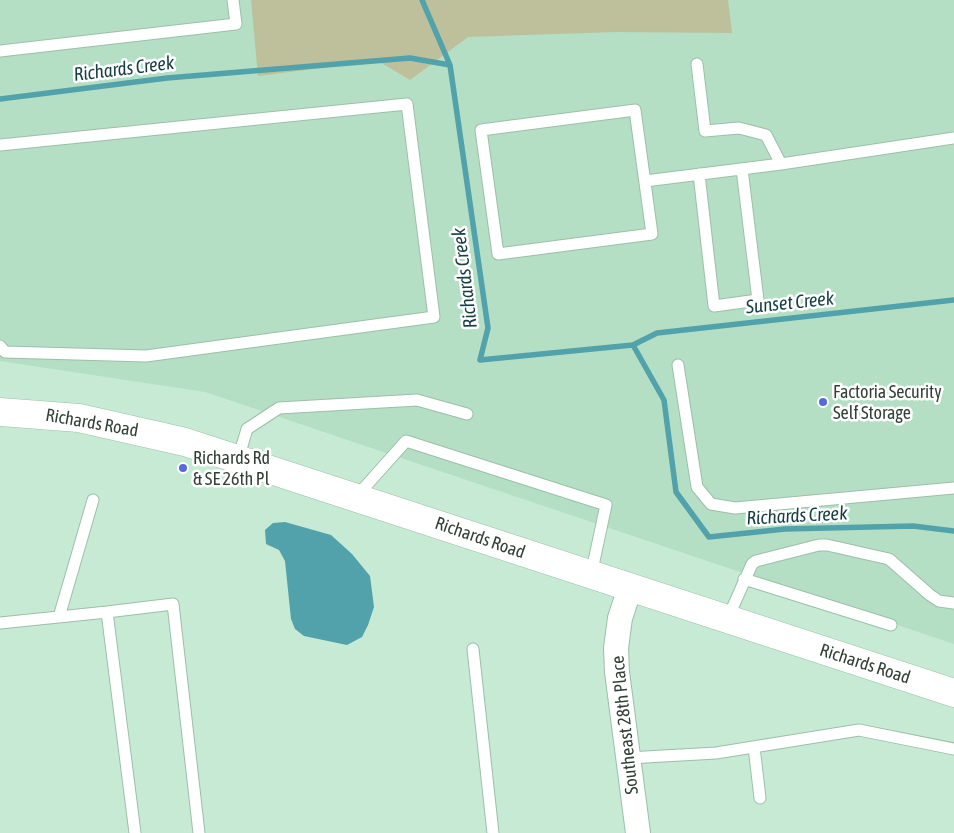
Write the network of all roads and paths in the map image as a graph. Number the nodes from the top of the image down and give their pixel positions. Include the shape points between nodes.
1 (233, 0) edge
2 (0, 51) edge
3 (698, 64) dead end
4 (954, 138) edge
5 (0, 145) edge
6 (781, 164) junction
7 (742, 168) junction
8 (699, 174) junction
9 (645, 181) junction
10 (0, 346) edge
11 (678, 365) dead end
12 (0, 412) edge
13 (467, 414) dead end
14 (238, 458) junction
15 (954, 488) edge
16 (356, 496) junction
17 (93, 500) dead end
18 (591, 575) junction
19 (744, 579) junction
20 (630, 588) junction
21 (954, 603) edge
22 (107, 612) junction
23 (59, 618) junction
24 (727, 620) junction
25 (0, 623) edge
26 (891, 625) dead end
27 (473, 649) dead end
28 (954, 692) edge
29 (754, 747) junction
30 (954, 749) edge
31 (628, 758) junction
32 (760, 798) dead end
33 (135, 833) edge
34 (199, 833) edge
35 (493, 833) edge
36 (638, 833) edge

1 - 2 lane via 236,24
3 - 6 lane via 705,131 739,128 766,135
4 - 6 lane
5 - 10 lane via 407,104 434,317 146,356 5,352
6 - 7 lane
7 - 8 lane
7 - 8 lane via 758,300 714,306
8 - 9 lane
9 - 9 lane via 652,234 498,254 481,130 635,110
11 - 15 lane via 697,487 711,504 735,508
12 - 14 main road, Richards Road via 78,418 185,442
13 - 14 lane via 417,400 279,408 247,429
14 - 16 main road, Richards Road
16 - 18 main road, Richards Road
16 - 18 lane via 406,440 606,505
17 - 23 lane
18 - 20 main road, Richards Road
19 - 21 lane via 749,566 756,562 827,545 889,559 930,595
19 - 24 lane
19 - 26 lane
20 - 24 main road, Richards Road
20 - 31 street, Southeast 28th Place via 620,618 616,648
22 - 23 lane
22 - 33 lane
22 - 34 lane via 173,604
23 - 25 lane
24 - 28 main road, Richards Road
27 - 35 lane
29 - 30 lane via 859,730
29 - 31 lane via 716,753
29 - 32 lane
31 - 36 street, Southeast 28th Place

